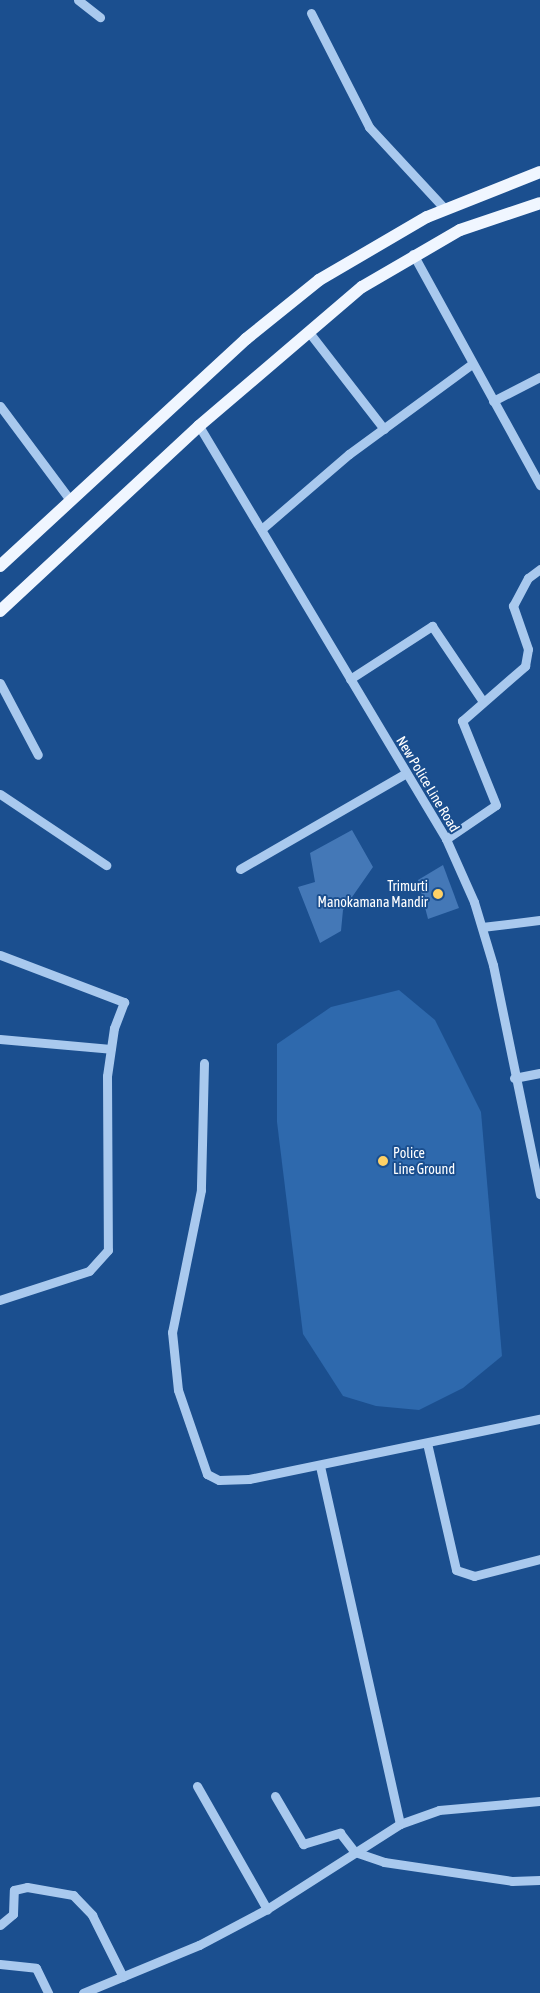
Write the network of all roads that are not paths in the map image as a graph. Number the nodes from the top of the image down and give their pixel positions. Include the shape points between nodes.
1 (78, 0) edge
2 (311, 13) dead end
3 (100, 17) dead end
4 (540, 172) edge
5 (540, 203) edge
6 (445, 209) junction
7 (413, 254) junction
8 (308, 331) junction
9 (472, 364) junction
10 (540, 377) edge
11 (493, 401) junction
12 (0, 406) edge
13 (200, 426) junction
14 (384, 429) junction
15 (540, 485) edge
16 (70, 500) junction
17 (264, 527) junction
18 (0, 566) edge
19 (540, 568) edge
20 (0, 611) edge
21 (350, 679) junction
22 (0, 683) edge
23 (482, 700) junction
24 (38, 755) dead end
25 (406, 773) junction
26 (0, 794) edge
27 (446, 839) junction
28 (106, 864) dead end
29 (240, 870) dead end
30 (540, 920) edge
31 (482, 927) junction
32 (0, 955) edge
33 (0, 1039) edge
34 (111, 1048) junction
35 (204, 1063) dead end
36 (540, 1072) edge
37 (514, 1078) junction
38 (540, 1194) edge
39 (0, 1300) edge
40 (540, 1418) edge
41 (427, 1443) junction
42 (320, 1466) junction
43 (540, 1559) edge
44 (198, 1786) dead end
45 (275, 1796) dead end
46 (540, 1801) edge
47 (400, 1824) junction
48 (355, 1852) junction
49 (540, 1880) edge
50 (267, 1909) junction
51 (0, 1925) edge
52 (0, 1964) edge
53 (123, 1977) junction
54 (48, 1993) edge
55 (83, 1993) edge

1 - 3 street
2 - 6 street via 369,127
4 - 6 main road
5 - 7 main road via 460,230
6 - 16 main road via 359,254 283,308
7 - 8 main road
7 - 9 street
8 - 13 main road
8 - 14 street
9 - 11 street
9 - 14 street
10 - 11 street
11 - 15 street
12 - 16 street
13 - 17 street, New Police Line Road
13 - 20 main road
14 - 17 street
16 - 18 main road
17 - 21 street, New Police Line Road
19 - 23 street via 528,578 513,606 528,659
21 - 23 street via 432,626
21 - 25 street, New Police Line Road
22 - 24 street
23 - 27 street via 462,721 496,806
25 - 27 street, New Police Line Road
25 - 29 street
26 - 28 street
27 - 31 street, New Police Line Road
30 - 31 street
31 - 37 street, New Police Line Road via 494,965
32 - 34 street via 124,1002
33 - 34 street
34 - 39 street via 105,1132 108,1250 89,1271
35 - 42 street via 201,1190 172,1332 178,1390 207,1474 232,1482
36 - 37 street
37 - 38 street, New Police Line Road
40 - 41 street
41 - 42 street
41 - 43 street via 456,1570 474,1576
42 - 47 street
44 - 50 street
45 - 48 street via 303,1844 340,1832
46 - 47 street via 439,1810
47 - 48 street
48 - 49 street via 424,1870
48 - 50 street via 328,1874
50 - 53 street
51 - 53 street via 10,1920 12,1896 20,1888 73,1895 92,1915
52 - 54 street via 36,1968
53 - 55 street

